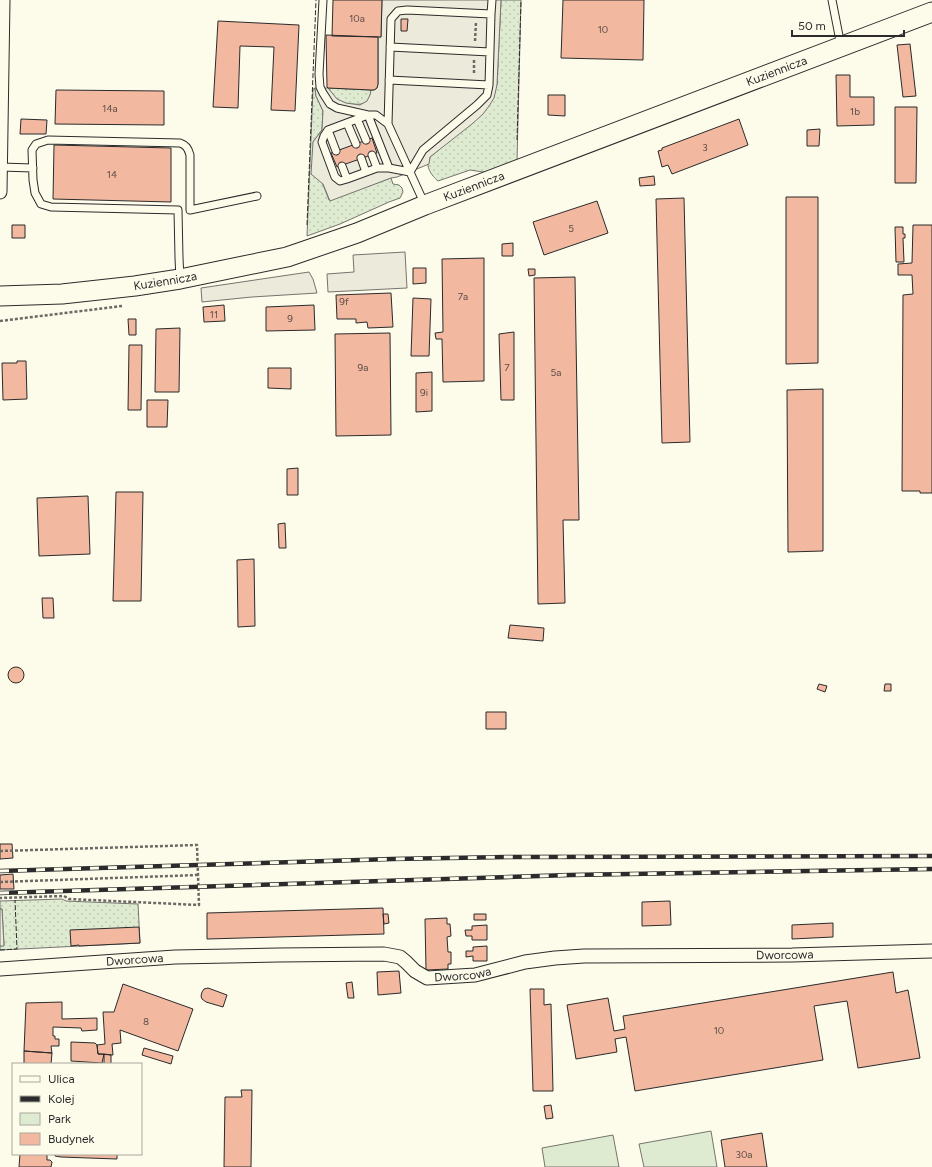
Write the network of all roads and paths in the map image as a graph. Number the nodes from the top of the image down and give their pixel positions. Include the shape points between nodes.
1 (3, 0) edge
2 (323, 0) edge
3 (492, 0) edge
4 (832, 0) edge
5 (932, 12) edge
6 (491, 14) junction
7 (390, 47) junction
8 (841, 47) junction
9 (490, 52) junction
10 (389, 80) junction
11 (489, 85) junction
12 (368, 115) junction
13 (357, 119) junction
14 (347, 123) junction
15 (388, 124) junction
16 (328, 130) junction
17 (366, 140) dead end
18 (356, 144) dead end
19 (336, 151) dead end
20 (372, 155) dead end
21 (361, 158) dead end
22 (342, 166) dead end
23 (0, 167) edge
24 (33, 168) junction
25 (377, 168) junction
26 (389, 168) junction
27 (366, 172) junction
28 (410, 172) junction
29 (347, 179) junction
30 (0, 192) edge
31 (257, 196) dead end
32 (425, 205) junction
33 (178, 210) junction
34 (190, 210) junction
35 (180, 279) junction
36 (0, 296) edge
37 (123, 306) dead end
38 (0, 321) edge
39 (0, 851) edge
40 (198, 875) junction
41 (0, 882) edge
42 (0, 898) edge
43 (932, 951) edge
44 (0, 969) edge

1 - 23 street
2 - 12 lane via 320,87 330,104
3 - 6 lane
4 - 8 lane
5 - 8 main road, Kuziennicza
6 - 7 lane via 398,11 391,19
6 - 9 lane
7 - 9 lane
7 - 10 lane
8 - 32 main road, Kuziennicza
9 - 11 lane
10 - 11 lane
10 - 15 lane
11 - 28 lane via 487,95 423,150
12 - 13 lane
12 - 15 lane via 376,115
12 - 26 lane
13 - 14 lane
13 - 17 lane
14 - 16 lane
14 - 18 lane
15 - 28 lane
16 - 19 lane
16 - 29 lane via 322,142 335,177 340,180
20 - 25 lane
21 - 27 lane
22 - 29 lane
23 - 24 lane
23 - 30 street
24 - 33 lane via 35,193 41,204 51,207
24 - 34 lane via 32,150 36,144 48,140 180,143 188,148 190,155
25 - 26 lane
25 - 27 lane
26 - 28 lane
27 - 29 lane
28 - 32 lane
31 - 34 lane
32 - 35 main road, Kuziennicza via 357,233 287,257
33 - 34 lane
33 - 35 lane
35 - 36 main road, Kuziennicza via 62,294
37 - 38 path
39 - 40 path via 197,845
40 - 41 path
40 - 42 path via 199,905 69,899 64,896
43 - 44 street, Dworcowa via 584,956 526,962 475,975 427,978 400,957 384,954 174,957

